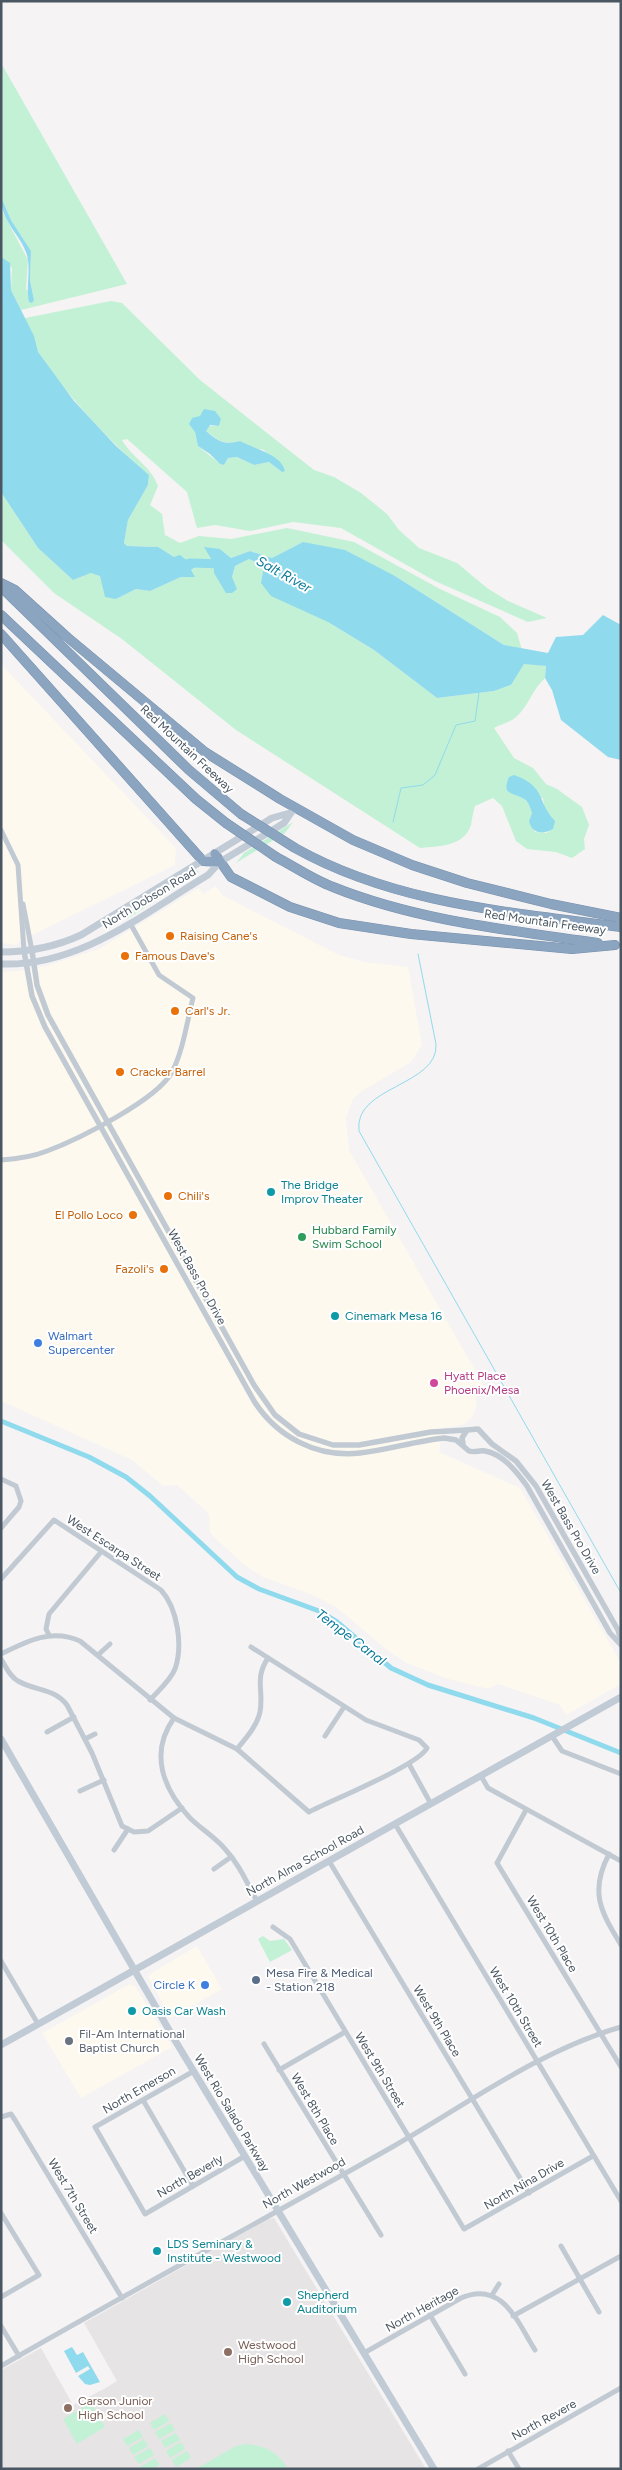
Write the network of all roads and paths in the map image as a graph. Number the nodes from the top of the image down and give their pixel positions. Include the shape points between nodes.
1 (1, 583) edge
2 (1, 587) edge
3 (1, 615) edge
4 (1, 634) edge
5 (292, 810) junction
6 (1, 830) edge
7 (215, 854) junction
8 (202, 861) junction
9 (220, 862) junction
10 (621, 918) edge
11 (130, 923) junction
12 (621, 927) edge
13 (618, 946) edge
14 (1, 952) edge
15 (29, 957) junction
16 (1, 964) edge
17 (107, 1121) junction
18 (99, 1125) junction
19 (1, 1160) edge
20 (467, 1430) junction
21 (486, 1438) junction
22 (462, 1444) junction
23 (481, 1450) junction
24 (1, 1479) edge
25 (1, 1528) edge
26 (101, 1552) junction
27 (1, 1579) edge
28 (49, 1635) junction
29 (621, 1641) edge
30 (110, 1644) dead end
31 (621, 1645) edge
32 (251, 1647) dead end
33 (1, 1654) edge
34 (99, 1654) junction
35 (268, 1658) junction
36 (1, 1659) edge
37 (621, 1697) edge
38 (150, 1700) junction
39 (344, 1707) junction
40 (74, 1718) junction
41 (174, 1718) junction
42 (46, 1732) dead end
43 (95, 1734) dead end
44 (325, 1736) dead end
45 (551, 1737) junction
46 (1, 1739) edge
47 (85, 1739) junction
48 (237, 1749) junction
49 (409, 1764) junction
50 (621, 1774) edge
51 (481, 1776) junction
52 (104, 1780) junction
53 (80, 1791) dead end
54 (431, 1804) junction
55 (182, 1808) junction
56 (526, 1810) junction
57 (395, 1824) junction
58 (128, 1829) junction
59 (114, 1850) dead end
60 (608, 1854) junction
61 (231, 1856) junction
62 (329, 1860) junction
63 (621, 1861) edge
64 (214, 1869) dead end
65 (257, 1901) junction
66 (273, 1927) dead end
67 (621, 1945) edge
68 (1, 1961) edge
69 (134, 1971) junction
70 (38, 2024) junction
71 (621, 2027) edge
72 (345, 2032) junction
73 (600, 2033) junction
74 (264, 2044) dead end
75 (1, 2045) edge
76 (538, 2062) junction
77 (621, 2067) edge
78 (279, 2070) junction
79 (194, 2071) junction
80 (473, 2099) junction
81 (143, 2100) junction
82 (1, 2116) edge
83 (409, 2137) junction
84 (245, 2156) junction
85 (593, 2156) junction
86 (342, 2173) junction
87 (193, 2186) junction
88 (529, 2193) junction
89 (621, 2201) edge
90 (278, 2209) junction
91 (1, 2213) edge
92 (145, 2214) joint
93 (464, 2229) joint
94 (381, 2235) dead end
95 (561, 2246) dead end
96 (621, 2256) edge
97 (580, 2279) junction
98 (499, 2284) dead end
99 (492, 2295) junction
100 (1, 2297) edge
101 (122, 2298) junction
102 (599, 2312) dead end
103 (430, 2315) junction
104 (513, 2316) junction
105 (1, 2326) edge
106 (534, 2350) dead end
107 (364, 2353) junction
108 (19, 2356) junction
109 (1, 2366) edge
110 (465, 2374) dead end
111 (621, 2388) edge
112 (508, 2451) junction
113 (434, 2469) edge
114 (478, 2469) edge
115 (518, 2469) edge

1 - 5 highway via 15,590 194,744
2 - 12 highway, Red Mountain Freeway, bridge via 189,770 242,814 295,848 347,874 444,903
3 - 13 highway, Red Mountain Freeway, bridge via 196,799 226,824 276,857 332,887 388,906 438,918
4 - 8 highway
5 - 7 main road, North Dobson Road via 272,818
5 - 9 main road, North Dobson Road via 284,823
5 - 10 highway via 425,870 514,896
6 - 15 street via 18,865
7 - 8 main road, North Dobson Road
7 - 9 highway
8 - 9 highway
8 - 15 main road, North Dobson Road via 91,930
9 - 11 main road, North Dobson Road via 208,875
9 - 13 highway via 232,877 273,900 313,917 339,923 410,934 572,949
11 - 15 main road, North Dobson Road via 77,951
11 - 17 street via 159,976 193,998 171,1073 156,1092
14 - 15 main road, North Dobson Road
15 - 16 main road, North Dobson Road
15 - 17 street, West Bass Pro Drive via 46,1010
15 - 18 street, West Bass Pro Drive via 29,987 38,1013
17 - 18 street
17 - 20 street, West Bass Pro Drive via 262,1399 286,1426 320,1442 345,1446 439,1431
18 - 19 street via 45,1152
18 - 22 street, West Bass Pro Drive via 254,1402 273,1425 296,1441 334,1453 358,1454 444,1438
20 - 21 street, West Bass Pro Drive via 478,1429
20 - 22 street
21 - 23 street
21 - 29 street, West Bass Pro Drive via 516,1461 530,1477 618,1630
22 - 23 street, West Bass Pro Drive via 469,1451
23 - 31 street, West Bass Pro Drive via 500,1458 520,1477 610,1633
24 - 25 street via 16,1486 21,1501
26 - 27 street, West Escarpa Street via 54,1520
26 - 28 street via 49,1614 46,1621
26 - 38 street, West Escarpa Street via 161,1590 172,1606 177,1661 169,1678
28 - 33 street
28 - 34 street via 72,1637
30 - 34 street
32 - 35 street
34 - 38 street
35 - 39 street
35 - 48 street via 260,1675 259,1714 250,1734
36 - 40 street via 18,1682 49,1690 63,1699
37 - 45 main road, North Alma School Road
38 - 41 street
39 - 44 street
39 - 49 street via 366,1720 420,1740 428,1748
40 - 42 street
40 - 47 street
41 - 48 street
41 - 55 street via 162,1738 160,1764
43 - 47 street
45 - 50 street via 562,1751
45 - 51 main road, North Alma School Road
46 - 69 main road, West Rio Salado Parkway
47 - 52 street
48 - 49 street via 309,1812
49 - 54 street
51 - 54 main road, North Alma School Road
51 - 56 street via 488,1788
52 - 53 street
52 - 58 street via 118,1818
54 - 57 main road, North Alma School Road
55 - 58 street via 148,1831 140,1833
55 - 61 street
56 - 60 street
56 - 73 street, West 10th Place via 497,1863
57 - 62 main road, North Alma School Road
57 - 76 street, West 10th Street
58 - 59 street
60 - 63 street
60 - 67 street via 598,1876 597,1890 603,1914
61 - 64 street
61 - 65 street
62 - 65 main road, North Alma School Road
62 - 80 street, West 9th Place
65 - 69 main road, North Alma School Road
66 - 72 street, West 9th Street via 290,1939
68 - 70 street
69 - 70 main road, North Alma School Road
69 - 79 main road, West Rio Salado Parkway
70 - 75 main road, North Alma School Road
71 - 73 street, North Westwood
72 - 78 street
72 - 83 street, West 9th Street
73 - 76 street, North Westwood
73 - 77 street, West 10th Place
74 - 78 street, West 8th Place
76 - 80 street, North Westwood
76 - 85 street, West 10th Street
78 - 86 street, West 8th Place
79 - 81 street, North Emerson
79 - 84 main road, West Rio Salado Parkway
80 - 83 street, North Westwood
80 - 88 street, West 9th Place
81 - 87 street
81 - 92 street, North Emerson via 95,2127
82 - 101 street, West 7th Street via 11,2114 15,2120
83 - 86 street, North Westwood
83 - 93 street, West 9th Street
84 - 87 street, North Beverly
84 - 90 main road, West Rio Salado Parkway
85 - 88 street, North Nina Drive
85 - 89 street, West 10th Street
86 - 90 street, North Westwood
86 - 94 street, West 8th Place
87 - 92 street, North Beverly
88 - 93 street, North Nina Drive
90 - 101 street, North Westwood
90 - 107 main road, West Rio Salado Parkway
91 - 100 street via 39,2275
95 - 97 street
96 - 97 street
97 - 102 street
97 - 104 street
98 - 99 street
99 - 103 street, North Heritage via 470,2294
99 - 104 street via 504,2303
101 - 108 street, North Westwood
103 - 107 street, North Heritage
103 - 110 street
104 - 106 street
105 - 108 street
107 - 113 main road, West Rio Salado Parkway
108 - 109 street, North Westwood
111 - 112 street, North Revere
112 - 114 street, North Revere
112 - 115 street

